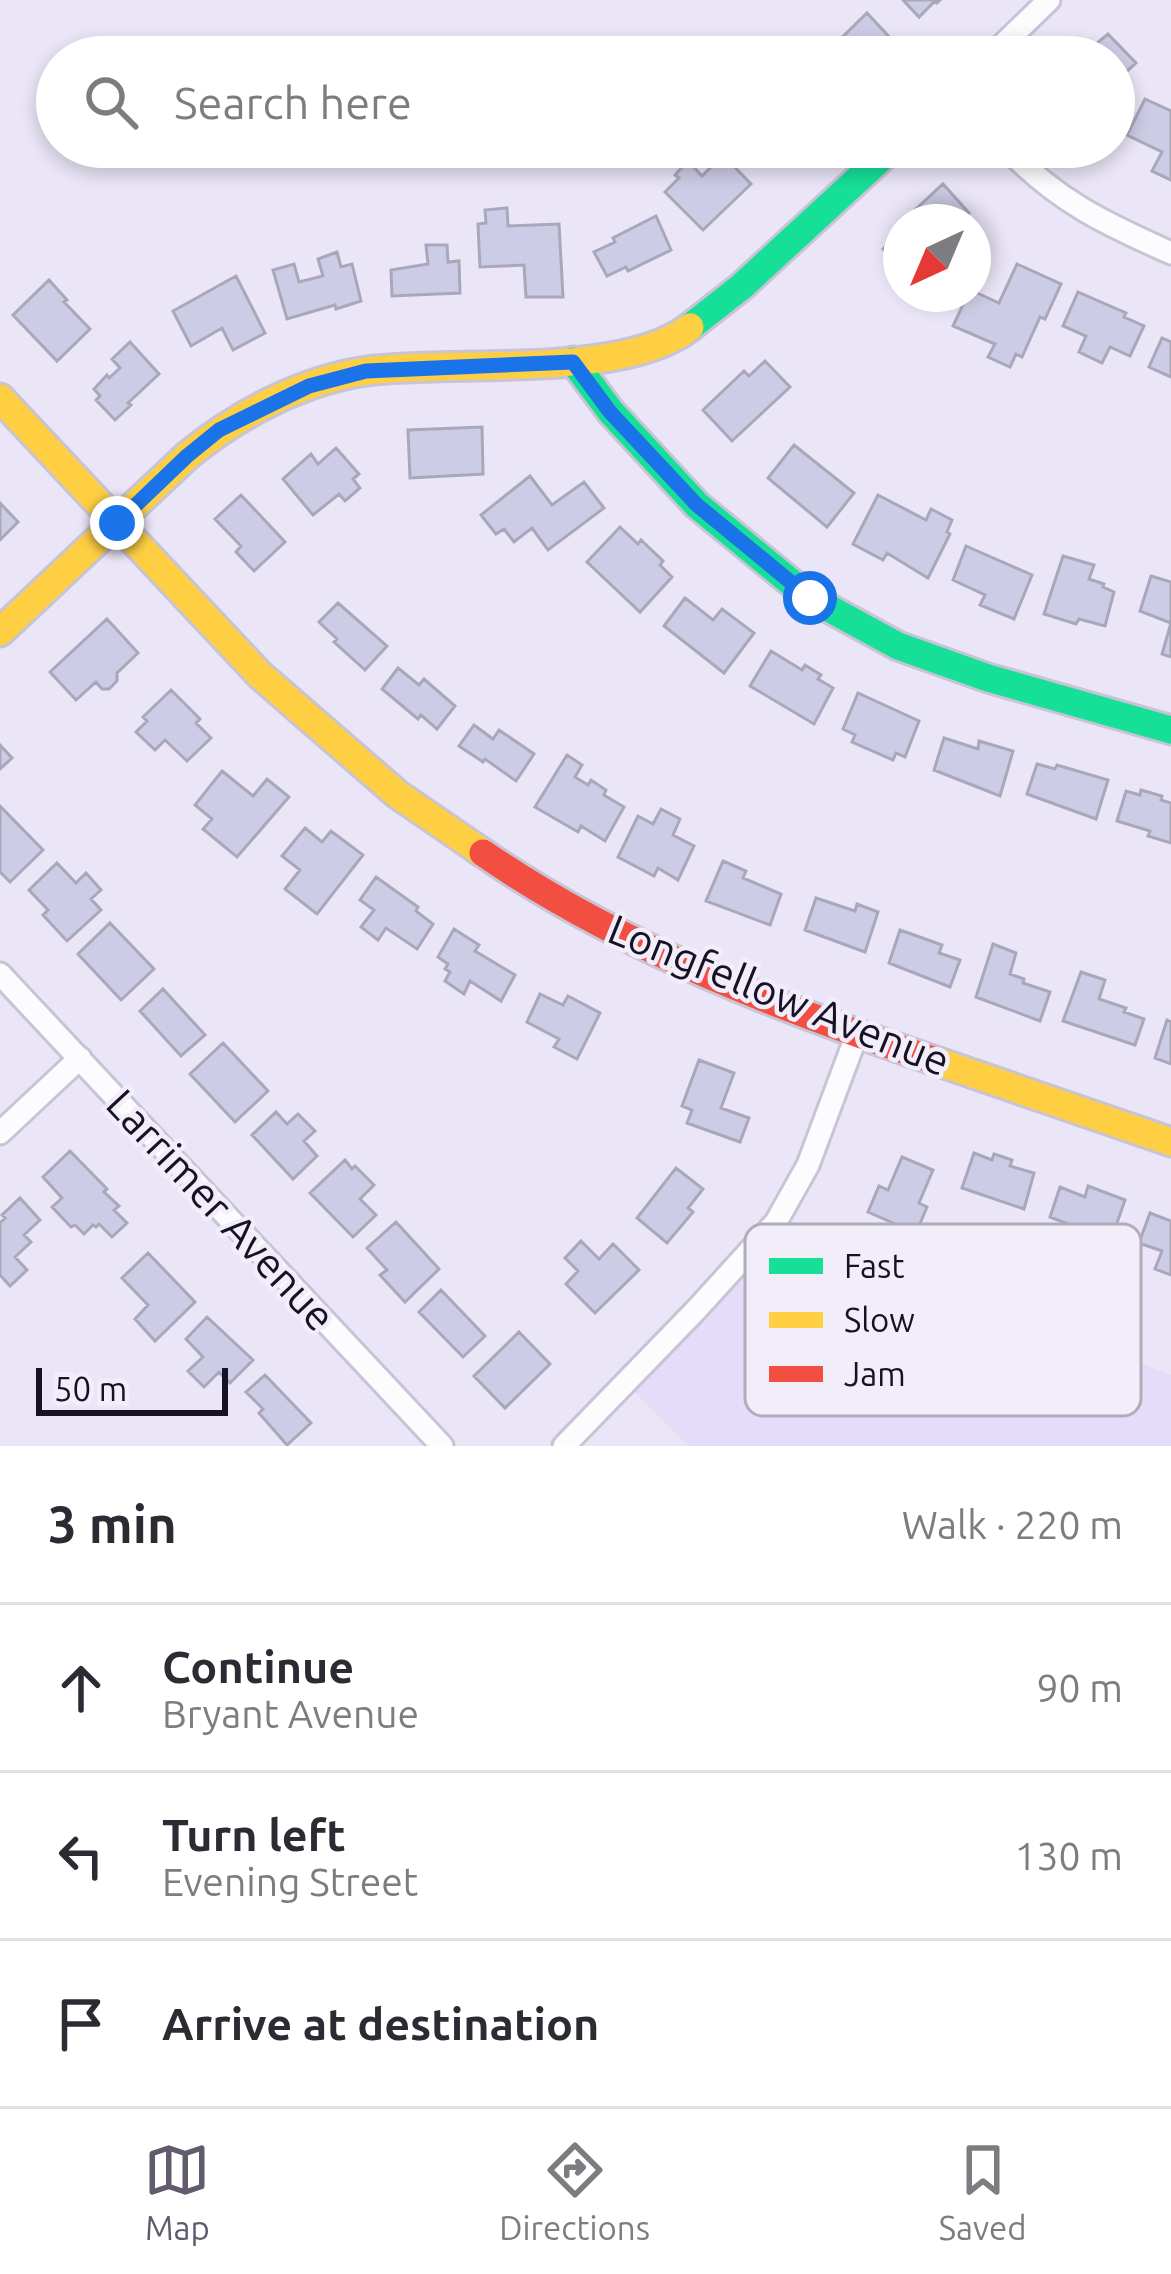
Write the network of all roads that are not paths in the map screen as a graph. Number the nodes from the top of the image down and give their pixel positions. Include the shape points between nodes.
1 (1049, 0) edge
2 (1012, 36) edge
3 (870, 168) edge
4 (1026, 168) edge
5 (1171, 254) edge
6 (573, 362) junction
7 (0, 398) edge
8 (117, 523) junction
9 (0, 632) edge
10 (1171, 730) edge
11 (0, 974) edge
12 (856, 1034) junction
13 (80, 1058) junction
14 (0, 1133) edge
15 (1171, 1142) edge
16 (774, 1224) edge
17 (745, 1256) edge
18 (442, 1446) edge
19 (564, 1446) edge

1 - 2 street
3 - 6 street via 681,334
4 - 5 street via 1070,204
6 - 8 street via 366,371 309,386 219,430
6 - 10 street via 697,505 810,598 898,646
7 - 8 street, Longfellow Avenue
8 - 9 street
8 - 12 street, Longfellow Avenue via 260,676 397,794 528,884 659,954
11 - 13 street, Larrimer Avenue
12 - 15 street, Longfellow Avenue
12 - 16 street via 814,1150
13 - 14 street
13 - 18 street, Larrimer Avenue
17 - 19 street

